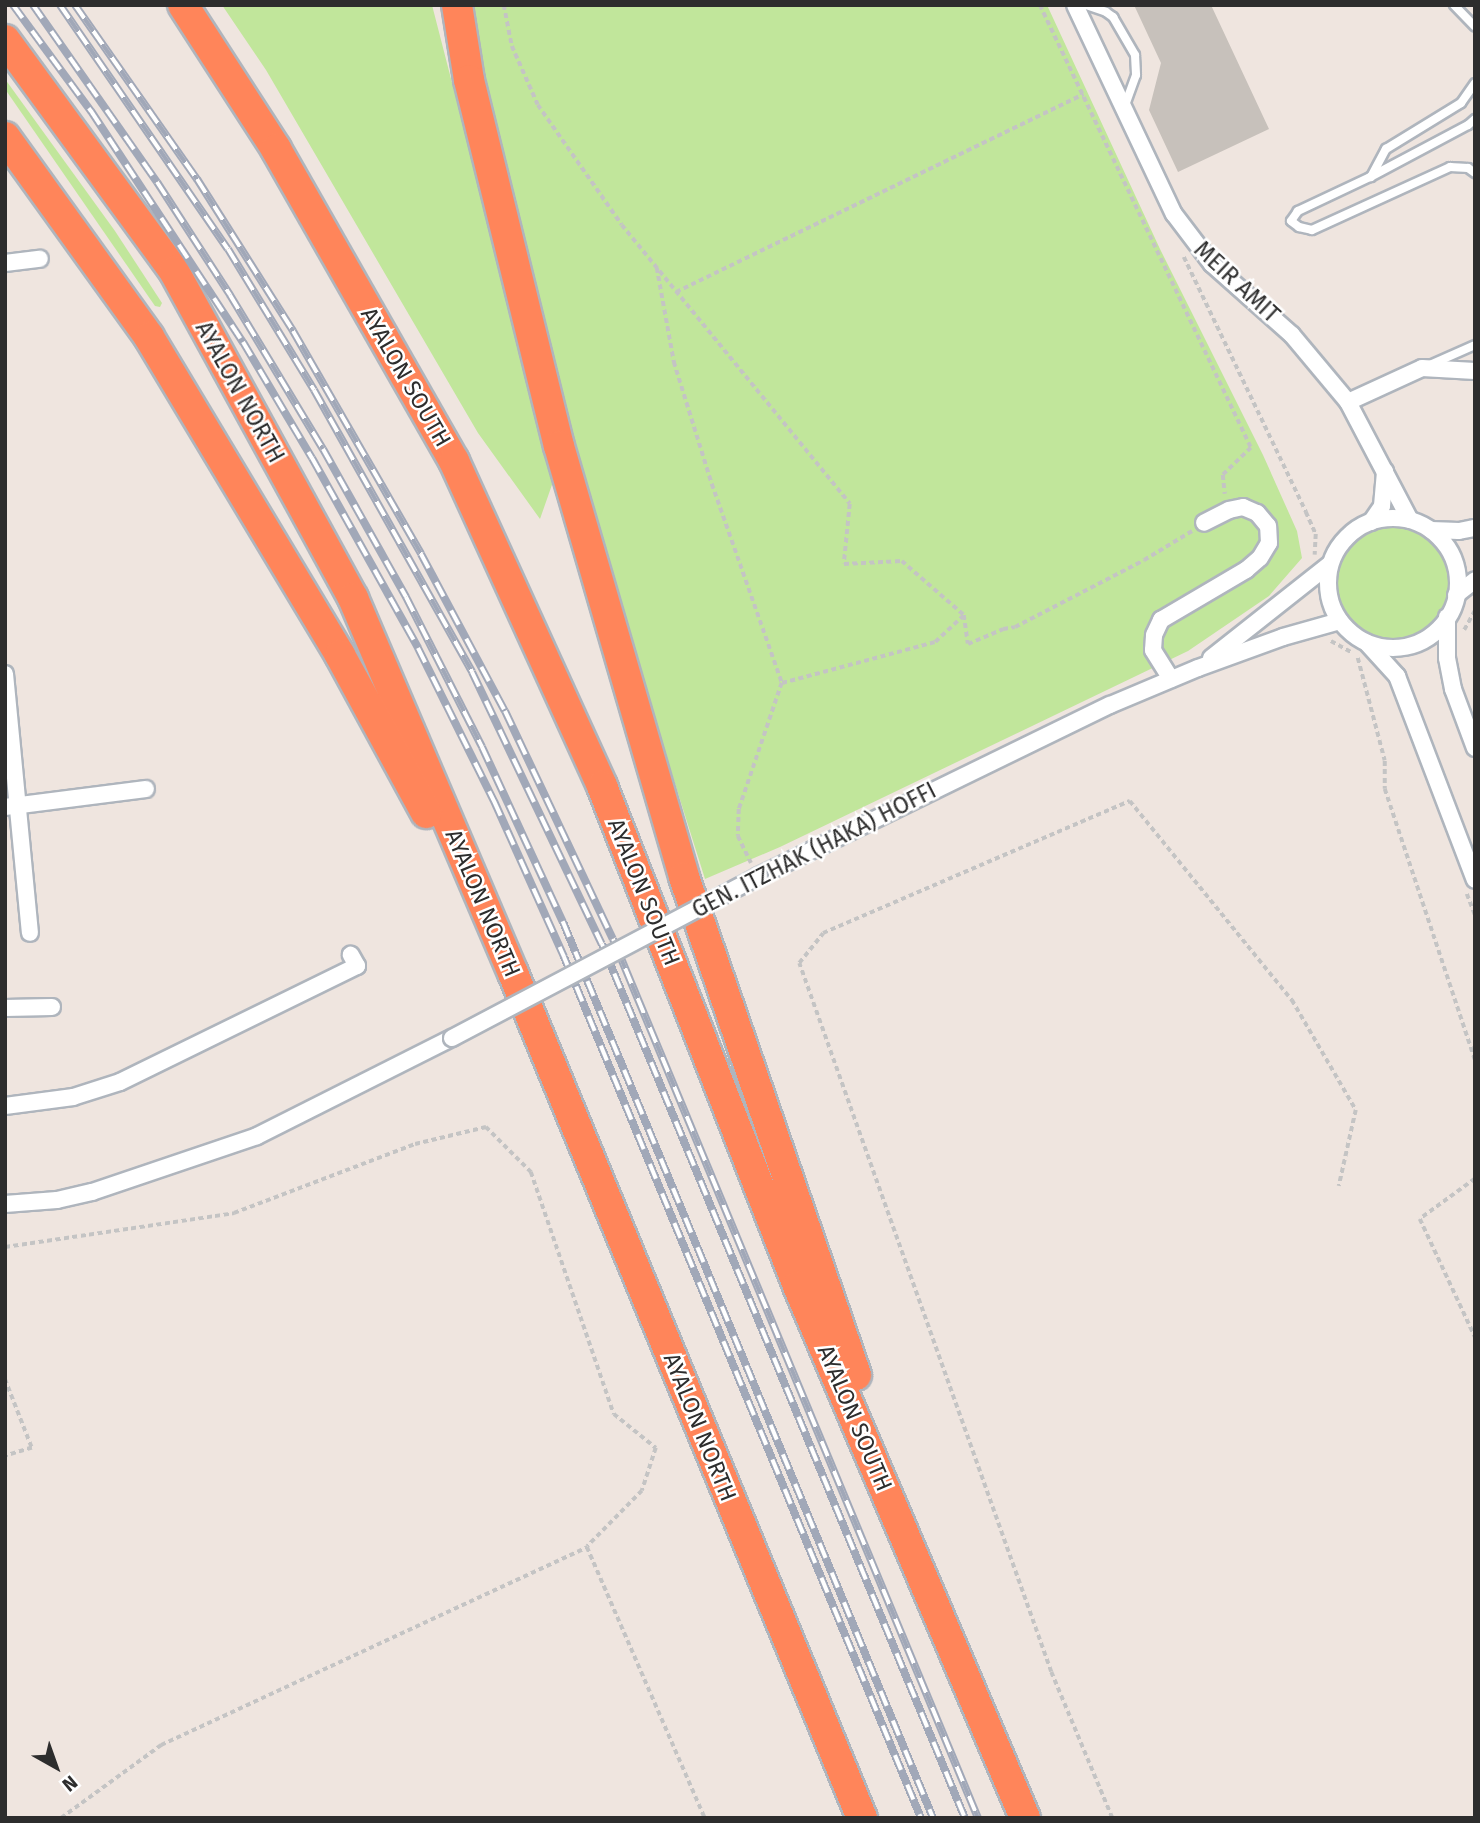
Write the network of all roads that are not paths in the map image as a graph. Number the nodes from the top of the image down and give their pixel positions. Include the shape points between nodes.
1 (183, 5) edge
2 (457, 5) edge
3 (1076, 5) edge
4 (1086, 5) edge
5 (1454, 5) edge
6 (1475, 27) edge
7 (5, 40) edge
8 (1475, 83) edge
9 (1124, 109) junction
10 (1475, 119) edge
11 (5, 137) edge
12 (1475, 173) edge
13 (1370, 177) junction
14 (40, 259) dead end
15 (5, 263) edge
16 (1475, 345) edge
17 (1422, 368) junction
18 (1475, 371) edge
19 (1348, 402) junction
20 (1385, 469) junction
21 (1410, 520) junction
22 (1371, 522) junction
23 (1204, 523) road end
24 (1475, 528) edge
25 (1431, 530) junction
26 (1330, 564) junction
27 (1475, 580) edge
28 (1456, 595) junction
29 (1447, 617) junction
30 (1340, 621) junction
31 (1363, 649) junction
32 (1198, 668) junction
33 (5, 674) edge
34 (1171, 679) junction
35 (1475, 748) edge
36 (145, 789) dead end
37 (11, 806) edge
38 (1475, 880) edge
39 (30, 933) dead end
40 (351, 955) dead end
41 (513, 973) junction
42 (52, 1007) dead end
43 (5, 1008) edge
44 (5, 1106) edge
45 (5, 1204) edge
46 (939, 1614) junction
47 (862, 1818) edge
48 (1025, 1818) edge

1 - 46 highway, AYALON SOUTH via 276,149 454,461 602,786 798,1286
2 - 46 highway via 469,80 559,446 684,877
3 - 9 street, MEIR AMIT
4 - 9 lane via 1113,17 1135,55 1136,75
5 - 6 lane
7 - 41 highway, AYALON NORTH via 174,271 353,598
8 - 13 lane via 1461,103 1386,149
9 - 19 street, MEIR AMIT via 1174,214 1192,241 1292,335
10 - 13 lane
11 - 41 highway via 156,349 341,655
12 - 13 lane via 1450,167 1312,230 1291,220 1298,211
14 - 15 street
16 - 17 lane
17 - 18 street
17 - 19 street
19 - 20 street, MEIR AMIT
20 - 21 street, MEIR AMIT
20 - 22 street via 1382,506
21 - 22 street
21 - 25 street
22 - 26 street via 1348,536
23 - 34 street via 1243,507 1257,513 1268,526 1269,543 1246,570 1161,620 1153,650
24 - 25 street
25 - 28 street via 1456,566
26 - 30 street via 1328,594
26 - 32 street, GEN. ITZHAK (HAKA) HOFFI
27 - 28 street
28 - 29 street
29 - 31 street via 1421,641
29 - 35 street via 1453,689
30 - 31 street
30 - 32 street, GEN. ITZHAK (HAKA) HOFFI
31 - 38 street via 1397,676
32 - 34 street, GEN. ITZHAK (HAKA) HOFFI
33 - 37 street
34 - 45 street, GEN. ITZHAK (HAKA) HOFFI, bridge via 759,876 257,1136 92,1192
36 - 37 street
37 - 39 street
40 - 44 street via 357,965 120,1082 73,1097
41 - 47 highway, AYALON NORTH
42 - 43 street
46 - 48 highway, AYALON SOUTH

